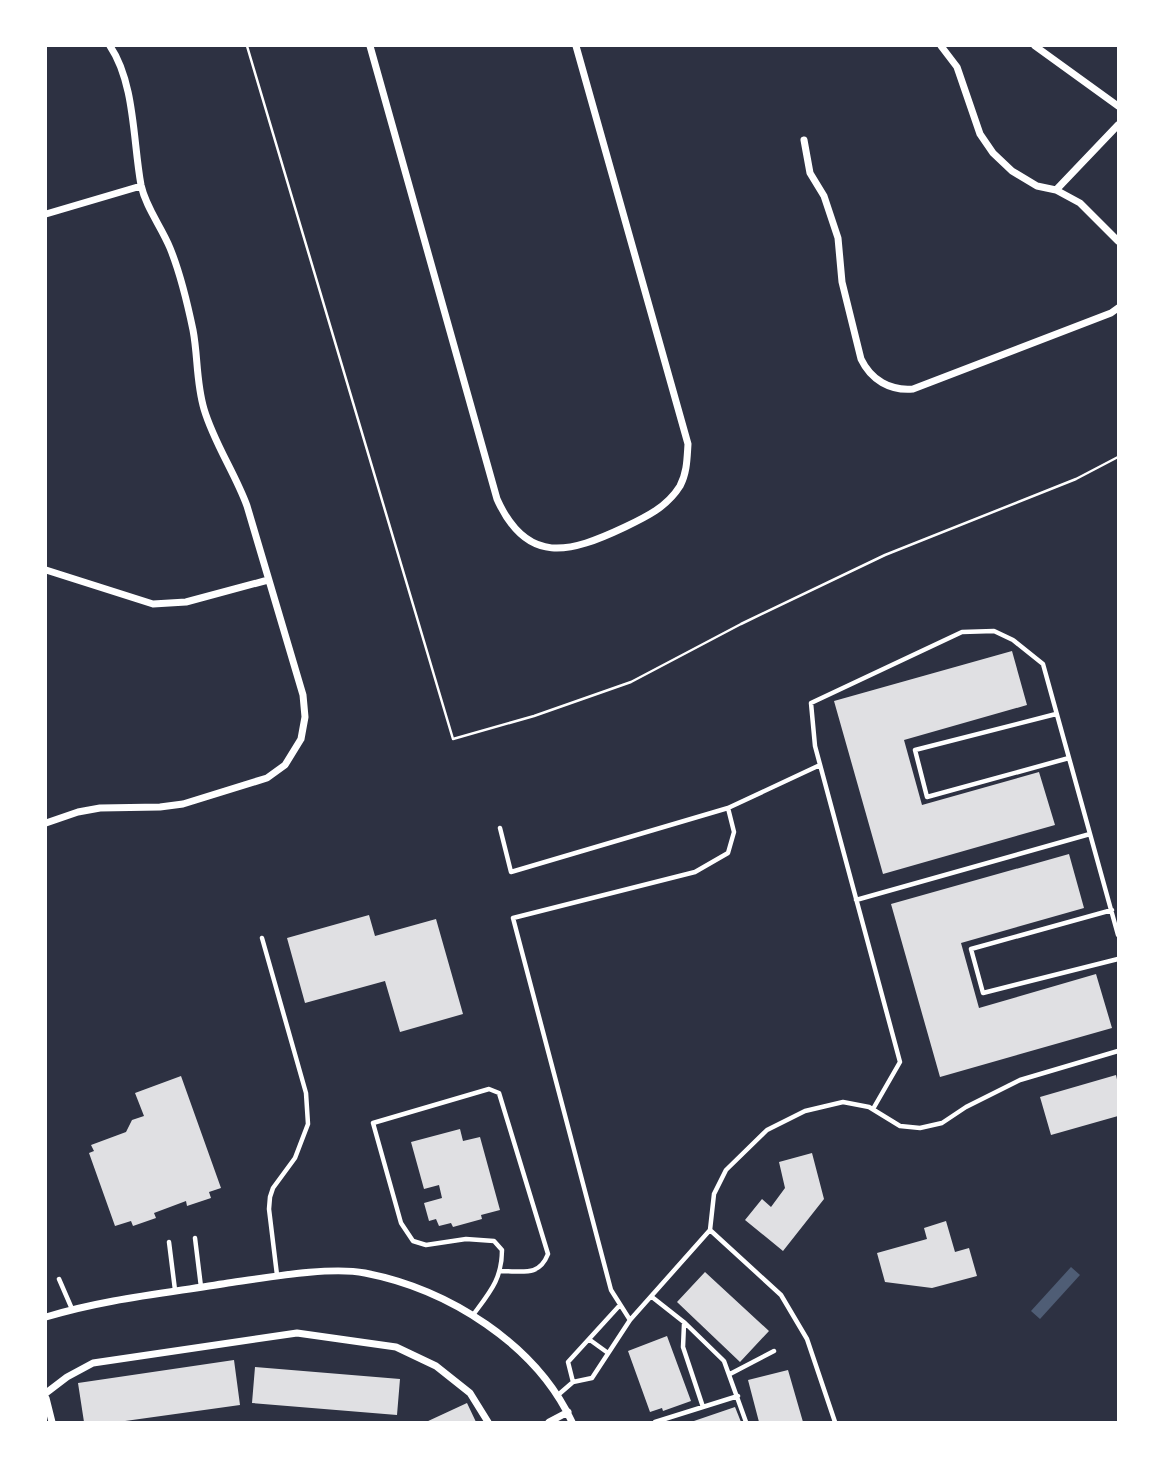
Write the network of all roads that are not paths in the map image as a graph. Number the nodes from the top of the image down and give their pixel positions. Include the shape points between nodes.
1 (110, 46) edge
2 (370, 46) edge
3 (576, 46) edge
4 (941, 46) edge
5 (1035, 46) edge
6 (1118, 106) edge
7 (1118, 125) edge
8 (804, 140) dead end
9 (141, 186) junction
10 (1056, 190) junction
11 (46, 214) edge
12 (1118, 241) edge
13 (1118, 307) edge
14 (46, 570) edge
15 (268, 580) junction
16 (1056, 714) junction
17 (1069, 758) junction
18 (820, 765) junction
19 (728, 808) junction
20 (46, 823) edge
21 (500, 828) dead end
22 (1090, 834) junction
23 (856, 900) junction
24 (1112, 909) junction
25 (1118, 935) edge
26 (262, 938) dead end
27 (1118, 960) edge
28 (1118, 1051) edge
29 (873, 1109) junction
30 (710, 1230) junction
31 (195, 1238) dead end
32 (169, 1242) dead end
33 (500, 1271) junction
34 (278, 1276) junction
35 (59, 1279) dead end
36 (202, 1287) junction
37 (176, 1292) junction
38 (652, 1297) junction
39 (620, 1306) junction
40 (72, 1309) junction
41 (473, 1315) junction
42 (46, 1317) edge
43 (631, 1320) junction
44 (685, 1323) junction
45 (590, 1340) junction
46 (774, 1351) dead end
47 (608, 1353) junction
48 (730, 1374) junction
49 (573, 1382) junction
50 (558, 1395) junction
51 (46, 1396) edge
52 (738, 1396) junction
53 (703, 1407) junction
54 (568, 1412) junction
55 (52, 1423) edge
56 (488, 1423) edge
57 (549, 1423) edge
58 (572, 1423) edge
59 (655, 1423) edge
60 (746, 1423) edge
61 (835, 1423) edge

1 - 9 street via 122,71 134,123
2 - 3 street via 497,499 513,527 551,550 596,541 662,507 687,469 688,444
4 - 10 street via 957,67 981,134 993,153 1037,186
5 - 6 street
7 - 10 street
8 - 13 street via 810,173 824,196 838,238 842,282 861,359 882,384 913,389
9 - 11 street
9 - 15 street via 180,283 193,331 205,412 239,486
10 - 12 street via 1080,203
14 - 15 street via 153,604 186,602
15 - 20 street via 303,695 301,739 285,765 267,778 183,804 100,808
16 - 17 lane
16 - 17 lane via 915,750 928,797
16 - 18 lane via 1043,664 994,631 962,632 811,703
17 - 22 lane
18 - 19 lane
18 - 23 lane
19 - 21 lane via 511,872
19 - 39 lane via 734,832 728,853 695,872 513,918 611,1290
22 - 23 lane
22 - 24 lane
23 - 29 lane via 900,1062
24 - 25 lane
24 - 27 lane via 971,949 983,993
26 - 34 lane via 306,1093 308,1124 302,1146 270,1197
28 - 29 lane via 1020,1080 931,1126 900,1126
29 - 30 lane via 843,1102 805,1111 767,1130 723,1175 714,1194
30 - 38 lane
30 - 61 lane via 781,1295 807,1339
31 - 36 lane
32 - 37 lane
33 - 33 lane via 502,1250 494,1241 466,1239 426,1245 413,1241 401,1223 373,1124 489,1089 499,1093 548,1254 538,1270
33 - 41 lane
34 - 36 street
34 - 41 street via 363,1272 445,1298
35 - 40 lane
36 - 37 street
37 - 40 street
38 - 43 lane
38 - 44 lane
39 - 43 lane
39 - 45 lane
40 - 42 street
41 - 50 street via 505,1339
43 - 47 lane
44 - 48 lane via 724,1360
44 - 53 lane via 683,1347
45 - 47 lane
45 - 49 lane via 568,1362
46 - 48 lane
47 - 49 lane via 592,1378
48 - 52 lane
49 - 50 lane
50 - 54 street
51 - 55 street
51 - 56 street via 66,1377 93,1363 297,1333 396,1347 436,1366 470,1392
52 - 53 lane
52 - 60 lane
53 - 59 lane
54 - 57 street
54 - 58 street

